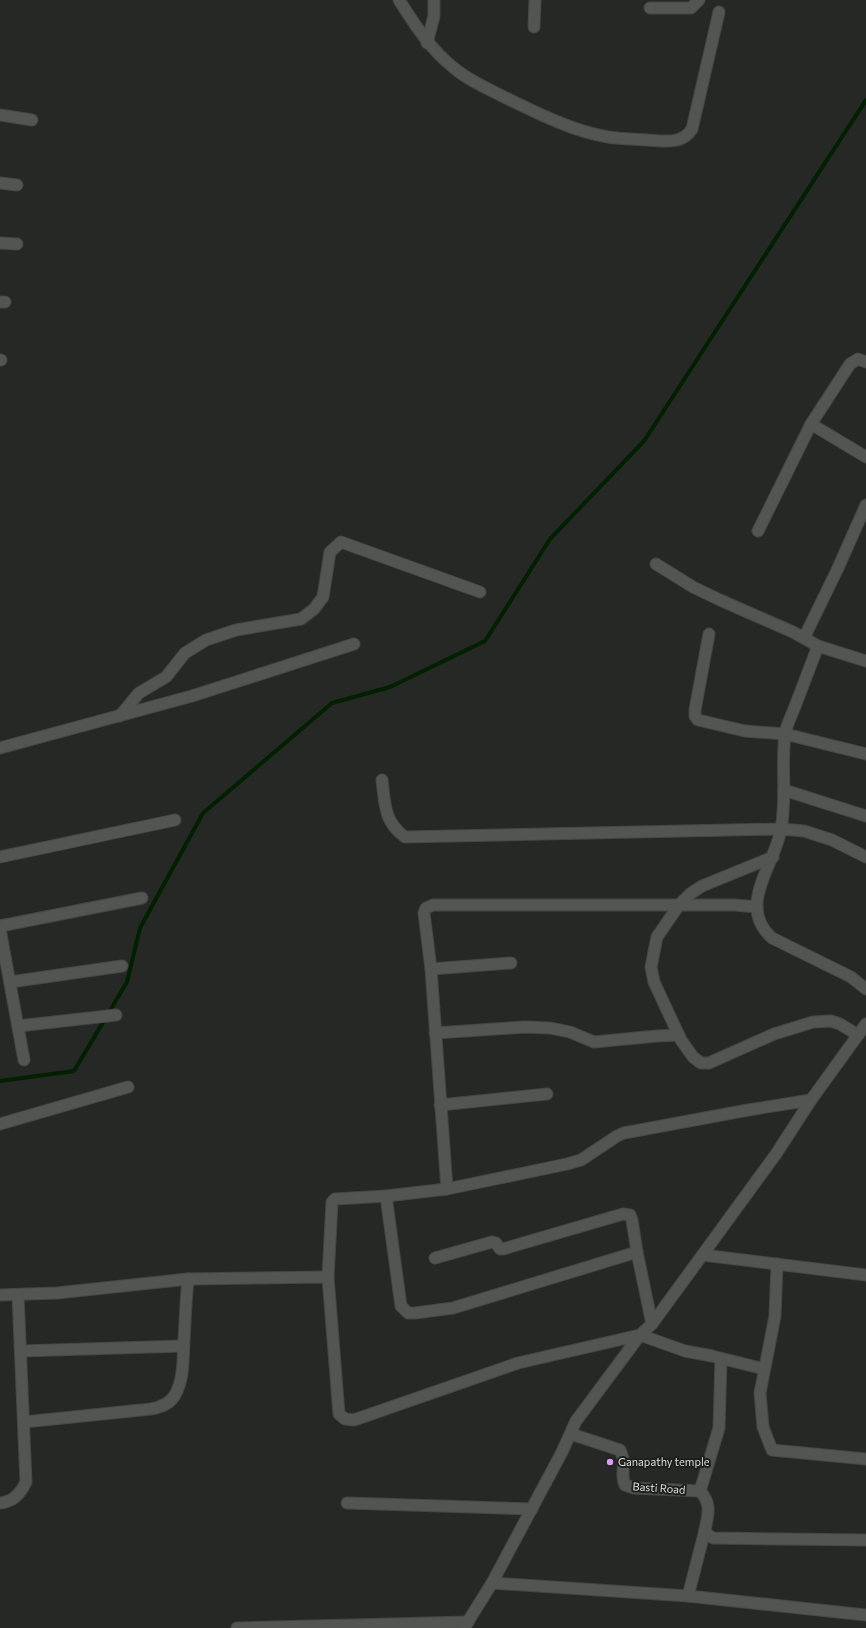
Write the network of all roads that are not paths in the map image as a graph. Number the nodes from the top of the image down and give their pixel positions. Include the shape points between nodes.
1 (399, 0) edge
2 (434, 0) edge
3 (535, 0) edge
4 (699, 0) edge
5 (650, 8) dead end
6 (719, 12) dead end
7 (534, 27) dead end
8 (427, 43) junction
9 (0, 114) edge
10 (32, 120) dead end
11 (0, 183) edge
12 (16, 184) dead end
13 (0, 243) edge
14 (17, 244) dead end
15 (866, 362) edge
16 (811, 424) junction
17 (866, 456) edge
18 (866, 505) edge
19 (758, 532) dead end
20 (656, 564) dead end
21 (480, 592) dead end
22 (709, 634) dead end
23 (804, 638) junction
24 (354, 644) dead end
25 (818, 646) junction
26 (866, 660) edge
27 (120, 716) junction
28 (785, 734) junction
29 (0, 748) edge
30 (866, 754) edge
31 (382, 780) dead end
32 (784, 790) junction
33 (866, 816) edge
34 (175, 820) dead end
35 (781, 829) junction
36 (0, 856) edge
37 (773, 856) junction
38 (866, 857) edge
39 (142, 898) dead end
40 (679, 905) junction
41 (757, 907) junction
42 (0, 926) edge
43 (0, 929) edge
44 (511, 964) dead end
45 (122, 966) dead end
46 (431, 969) junction
47 (10, 982) junction
48 (866, 989) edge
49 (116, 1015) dead end
50 (866, 1024) edge
51 (18, 1026) junction
52 (435, 1033) junction
53 (679, 1035) junction
54 (858, 1035) junction
55 (24, 1060) dead end
56 (128, 1087) dead end
57 (547, 1094) dead end
58 (811, 1100) junction
59 (440, 1105) junction
60 (0, 1124) edge
61 (446, 1189) junction
62 (386, 1196) junction
63 (637, 1252) junction
64 (703, 1255) junction
65 (435, 1258) dead end
66 (777, 1264) junction
67 (866, 1276) edge
68 (328, 1277) junction
69 (188, 1279) junction
70 (0, 1295) edge
71 (18, 1295) junction
72 (652, 1324) junction
73 (640, 1334) junction
74 (183, 1346) junction
75 (21, 1351) junction
76 (721, 1358) junction
77 (764, 1369) junction
78 (24, 1422) junction
79 (571, 1434) junction
80 (866, 1459) edge
81 (700, 1491) junction
82 (0, 1503) edge
83 (347, 1503) dead end
84 (532, 1509) junction
85 (705, 1530) junction
86 (866, 1540) edge
87 (492, 1583) junction
88 (688, 1596) junction
89 (866, 1615) edge
90 (466, 1625) edge
91 (238, 1628) edge

1 - 8 street
2 - 8 street via 434,16
3 - 7 street
4 - 5 street via 691,8
6 - 8 street via 692,129 688,136 680,140 609,137 545,117 470,80 454,69
9 - 10 street
11 - 12 street
13 - 14 street
15 - 16 street via 858,359 850,364
16 - 17 street
16 - 19 street
18 - 23 street
20 - 23 street via 720,600
21 - 27 street via 341,542 330,552 323,597 314,609 301,619 236,630 206,640 185,653 166,676 139,693
22 - 28 street via 695,710 698,720 745,731
23 - 25 street
24 - 27 street via 192,696
25 - 26 street
25 - 28 street
27 - 29 street
28 - 30 street
28 - 32 street
31 - 35 street via 385,808 395,830 405,837
32 - 33 street
32 - 35 street
34 - 36 street
35 - 37 street
35 - 38 street via 804,831 832,840
37 - 40 street via 702,886
37 - 41 street via 762,881
39 - 42 street
40 - 41 street
40 - 46 street via 433,905 426,908 424,913
40 - 53 street via 657,937 651,967 654,982
41 - 48 street via 764,931 772,938 851,977
43 - 47 street
44 - 46 street
45 - 47 street
46 - 52 street
47 - 51 street
49 - 51 street
50 - 54 street
51 - 55 street
52 - 53 street via 525,1027 550,1028 570,1032 594,1042
52 - 59 street
53 - 54 street via 692,1057 709,1063 774,1034 813,1022 836,1022
54 - 58 street
56 - 60 street
57 - 59 street
58 - 61 street via 637,1130 617,1136 581,1160
58 - 64 street via 776,1154
59 - 61 street
61 - 62 street
62 - 63 street via 401,1306 408,1313 453,1308
62 - 68 street via 338,1199 332,1202
63 - 65 street via 632,1220 630,1216 623,1214 503,1249 492,1242
63 - 72 street
64 - 66 street
64 - 72 street
66 - 67 street
66 - 77 street via 775,1316
68 - 69 street
68 - 73 street via 339,1414 345,1419 354,1420 518,1363
69 - 71 street via 58,1294
69 - 74 street
70 - 71 street
71 - 75 street
72 - 73 street
73 - 76 street via 685,1350
73 - 79 street via 576,1421
74 - 75 street
74 - 78 street via 183,1368 178,1388 164,1406
75 - 78 street
76 - 77 street
76 - 81 street via 719,1428
77 - 80 street via 760,1393 763,1427 772,1450
78 - 82 street via 26,1482 17,1497
79 - 81 street, Basti Road via 620,1450 624,1462 622,1478 625,1484 634,1488
79 - 84 street
81 - 85 street, Basti Road via 707,1498 709,1509
83 - 84 street
84 - 87 street
85 - 86 street via 713,1538
85 - 88 street, Basti Road
87 - 88 street
87 - 90 street
88 - 89 street
90 - 91 street

